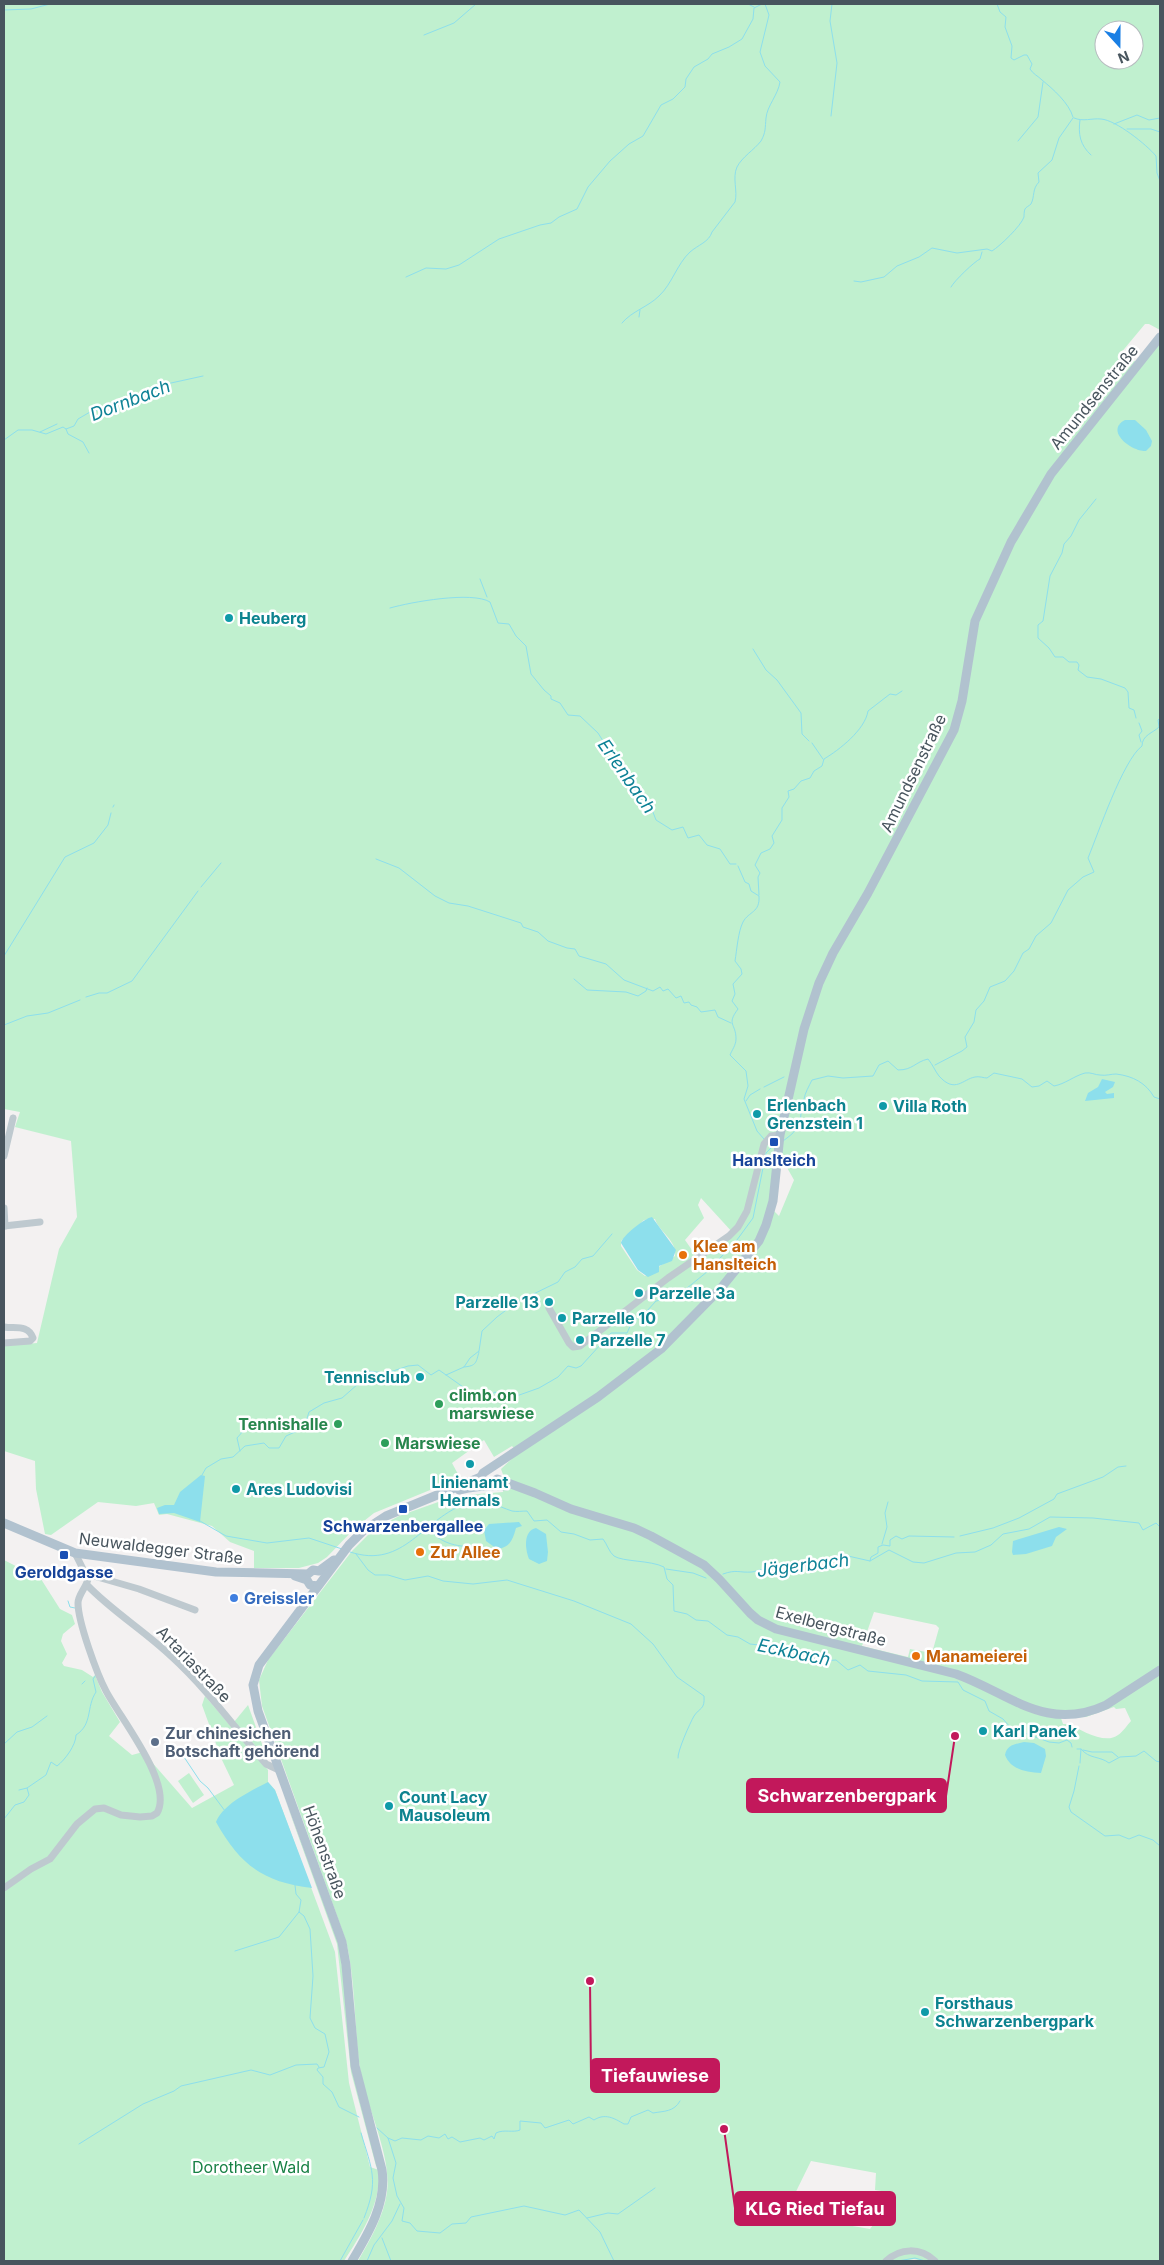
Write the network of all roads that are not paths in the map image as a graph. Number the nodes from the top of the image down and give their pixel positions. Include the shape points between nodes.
1 (1160, 337) edge
2 (13, 1118) dead end
3 (779, 1137) junction
4 (4, 1156) edge
5 (4, 1208) edge
6 (40, 1222) dead end
7 (4, 1226) edge
8 (549, 1308) dead end
9 (4, 1327) edge
10 (4, 1343) edge
11 (494, 1477) junction
12 (482, 1481) junction
13 (4, 1523) edge
14 (75, 1554) junction
15 (87, 1574) junction
16 (314, 1579) junction
17 (87, 1585) junction
18 (195, 1610) dead end
19 (1160, 1670) edge
20 (279, 1770) junction
21 (4, 1888) edge
22 (352, 2261) edge
23 (886, 2261) edge
24 (935, 2261) edge

1 - 3 main road, Amundsenstraße via 1048,478 1006,553 973,627 962,701 954,730 819,983 804,1029
2 - 4 street
3 - 8 street via 774,1135 766,1141 747,1211 733,1232 580,1346 573,1347 569,1343
3 - 11 main road via 773,1201 764,1231 751,1253 697,1315 652,1357 503,1461
5 - 7 street
6 - 7 street
9 - 10 street via 23,1327 32,1334 32,1340
11 - 12 main road via 483,1473
11 - 12 main road, Exelbergstraße via 490,1487
11 - 19 main road, Exelbergstraße via 585,1514 634,1528 679,1551 716,1576 763,1624 956,1674 1028,1709 1042,1713 1076,1713 1102,1707
12 - 16 main road via 374,1522
13 - 14 main road, Neuwaldegger Straße
14 - 15 street
14 - 16 main road, Neuwaldegger Straße via 216,1572
15 - 17 street
15 - 18 street via 140,1589
16 - 20 main road, Höhenstraße via 302,1608 263,1659 254,1681 255,1700
17 - 20 street, Artariastraße via 173,1657 204,1688 266,1764
17 - 21 street via 78,1602 88,1645 105,1690 156,1775 160,1789 159,1811 152,1816 140,1817 121,1815 104,1808 95,1809 77,1824 50,1860
20 - 22 main road, Höhenstraße via 342,1942 355,2066 382,2170 382,2194 372,2225
23 - 24 street via 910,2250 926,2254

